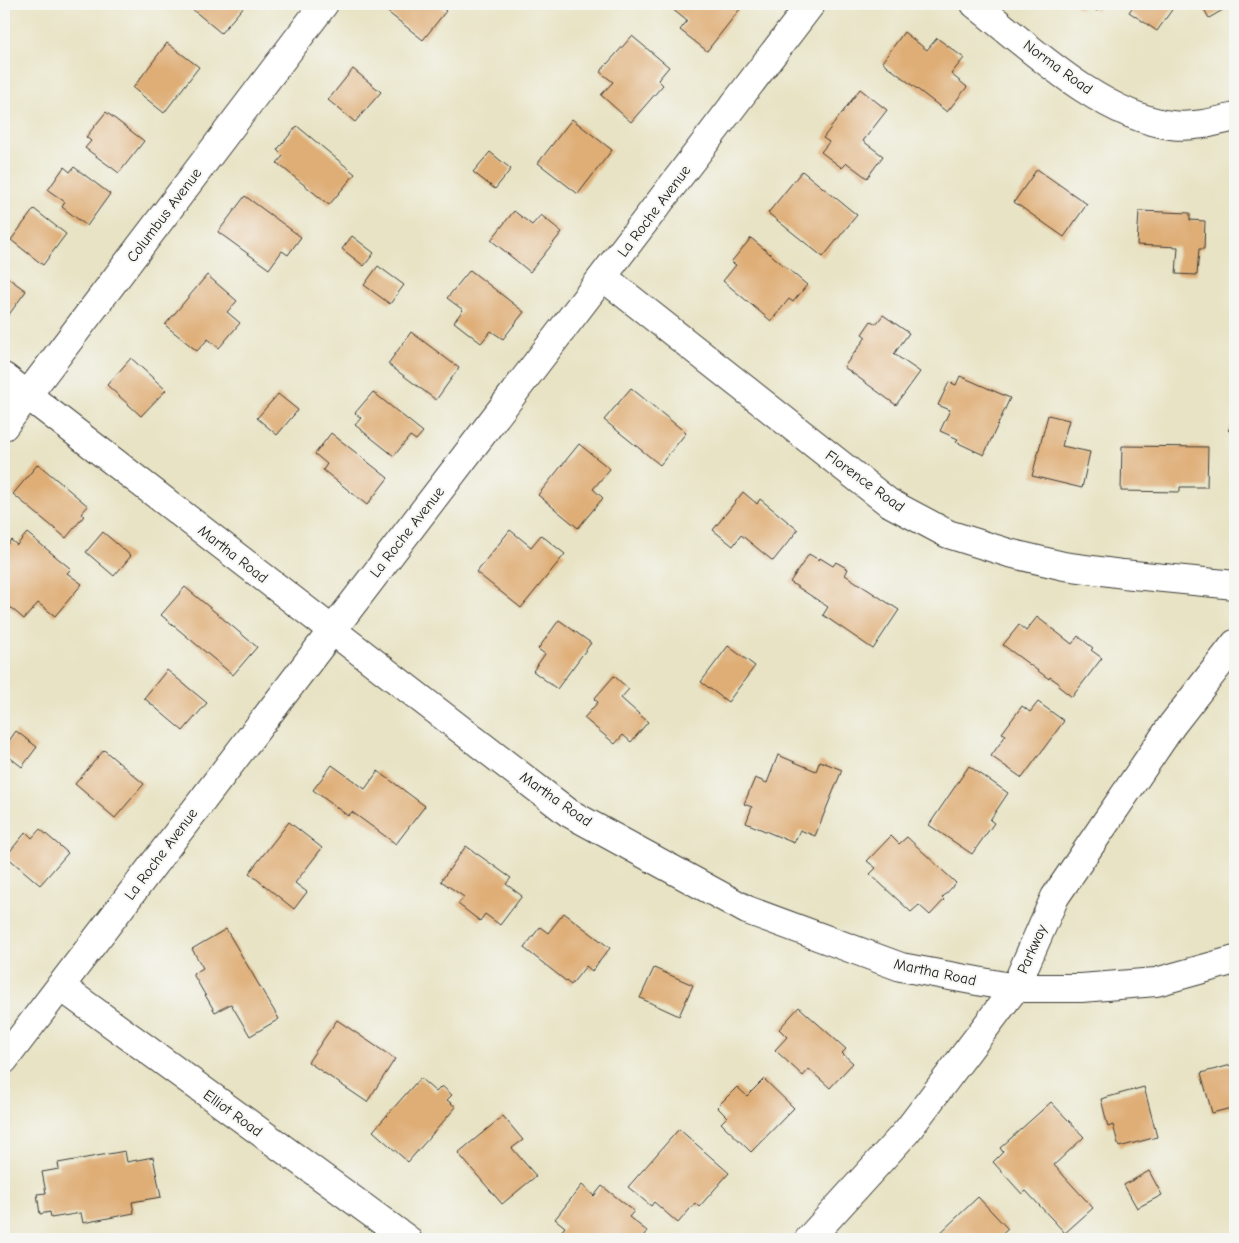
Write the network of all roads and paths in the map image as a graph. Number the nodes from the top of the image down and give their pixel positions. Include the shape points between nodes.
1 (324, 4) edge
2 (811, 4) edge
3 (975, 4) edge
4 (1235, 116) edge
5 (603, 277) junction
6 (4, 377) edge
7 (28, 395) junction
8 (4, 426) edge
9 (1235, 585) edge
10 (332, 630) junction
11 (1235, 644) edge
12 (1235, 960) edge
13 (60, 986) junction
14 (1015, 988) junction
15 (4, 1060) edge
16 (407, 1239) edge
17 (809, 1239) edge

1 - 7 street, Columbus Avenue
2 - 5 street, La Roche Avenue
3 - 4 street, Norma Road via 1082,88 1141,119 1173,126 1207,124
5 - 9 street, Florence Road via 888,502 948,534 1064,566
5 - 10 street, La Roche Avenue
6 - 7 street, Martha Road
7 - 8 street, Columbus Avenue
7 - 10 street, Martha Road
10 - 13 street, La Roche Avenue
10 - 14 street, Martha Road via 569,813 747,910 901,967
11 - 14 street, Parkway via 1172,725 1055,897
12 - 14 street, Martha Road via 1156,982 1081,988
13 - 15 street, La Roche Avenue
13 - 16 street, Elliot Road
14 - 17 street, Parkway via 908,1131

